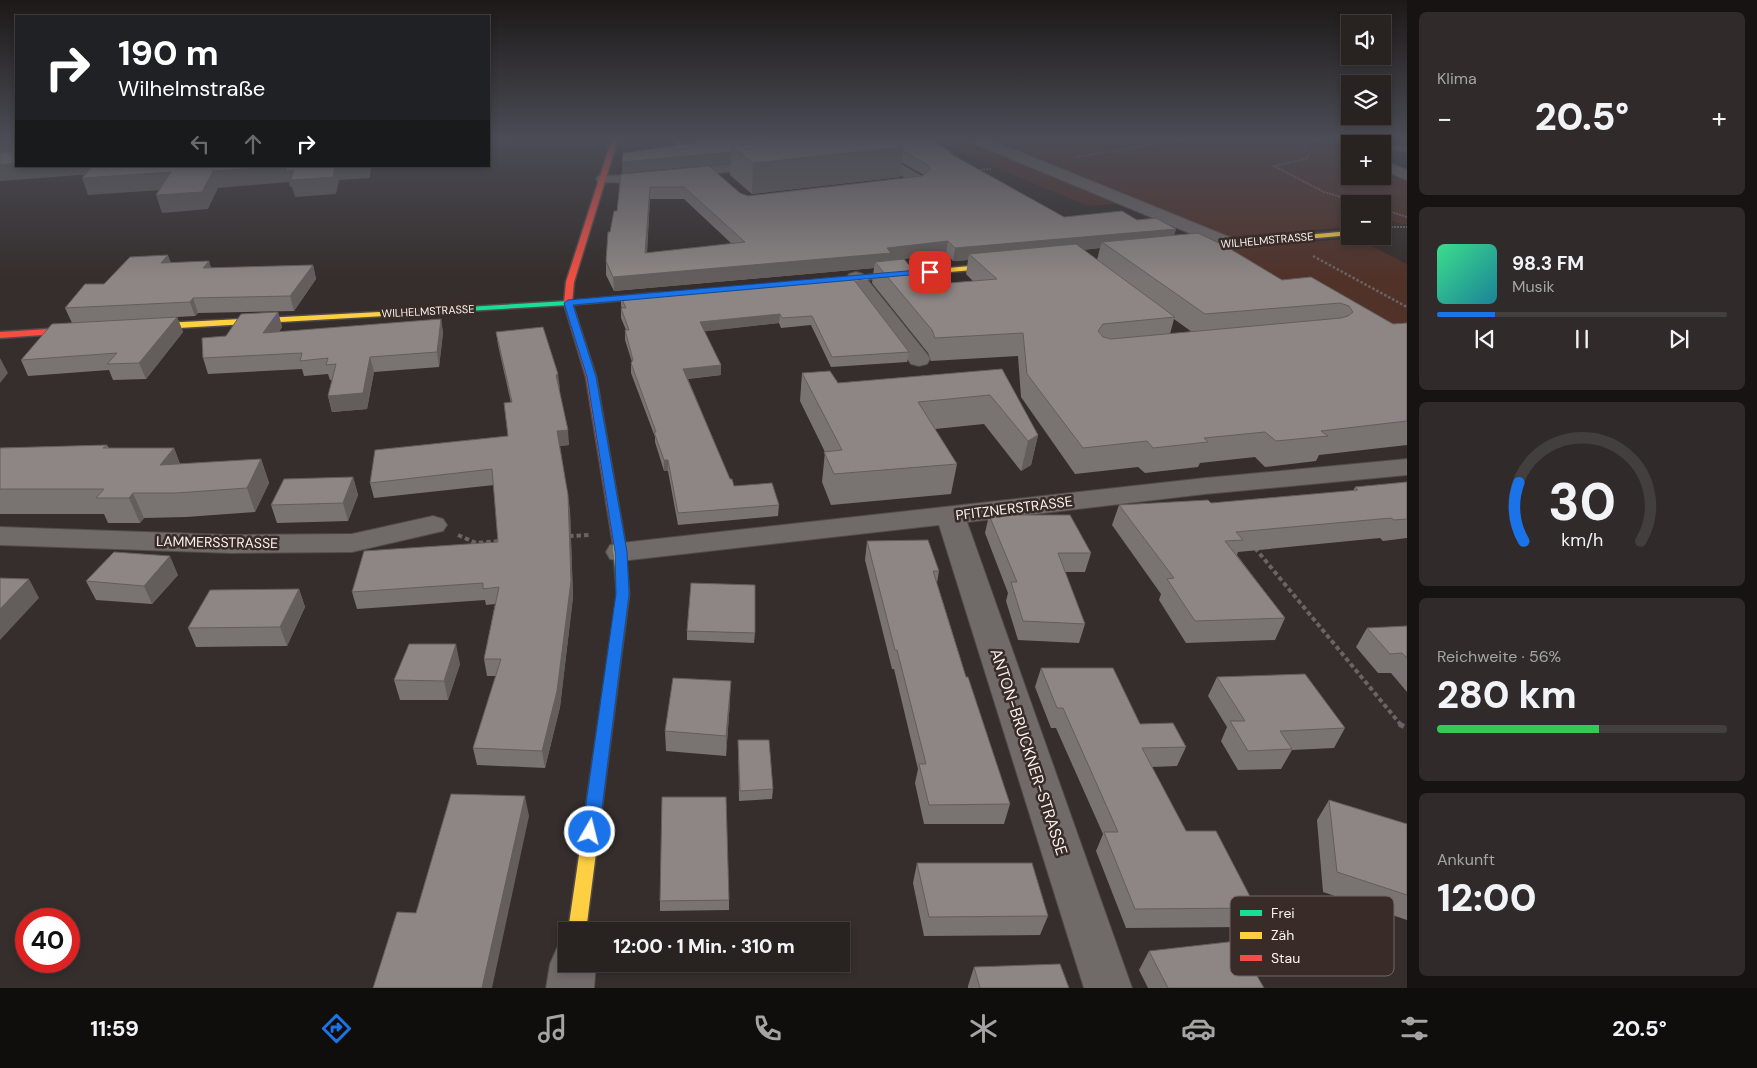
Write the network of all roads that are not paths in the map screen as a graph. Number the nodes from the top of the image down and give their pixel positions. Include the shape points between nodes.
1 (601, 185) edge
2 (1087, 185) edge
3 (1341, 234) edge
4 (1231, 244) junction
5 (1174, 249) edge
6 (1019, 263) edge
7 (856, 278) junction
8 (806, 282) edge
9 (667, 294) edge
10 (568, 303) junction
11 (130, 327) edge
12 (90, 330) edge
13 (0, 335) edge
14 (919, 359) dead end
15 (1407, 467) edge
16 (950, 515) junction
17 (433, 524) road end
18 (0, 536) edge
19 (620, 542) junction
20 (578, 922) edge
21 (572, 972) edge
22 (570, 988) edge
23 (1108, 988) edge

1 - 10 street via 570,282
2 - 4 street
3 - 4 street, WILHELMSTRASSE
4 - 5 street, WILHELMSTRASSE
6 - 7 street
7 - 8 street
7 - 14 street
9 - 10 street, WILHELMSTRASSE
10 - 11 street, WILHELMSTRASSE
10 - 19 street via 591,377
12 - 13 street
15 - 16 street, PFITZNERSTRASSE
16 - 19 street, PFITZNERSTRASSE
16 - 23 street, ANTON-BRUCKNER-STRASSE
17 - 18 street, LAMMERSSTRASSE via 352,543 231,544
19 - 20 street via 623,594
21 - 22 street

